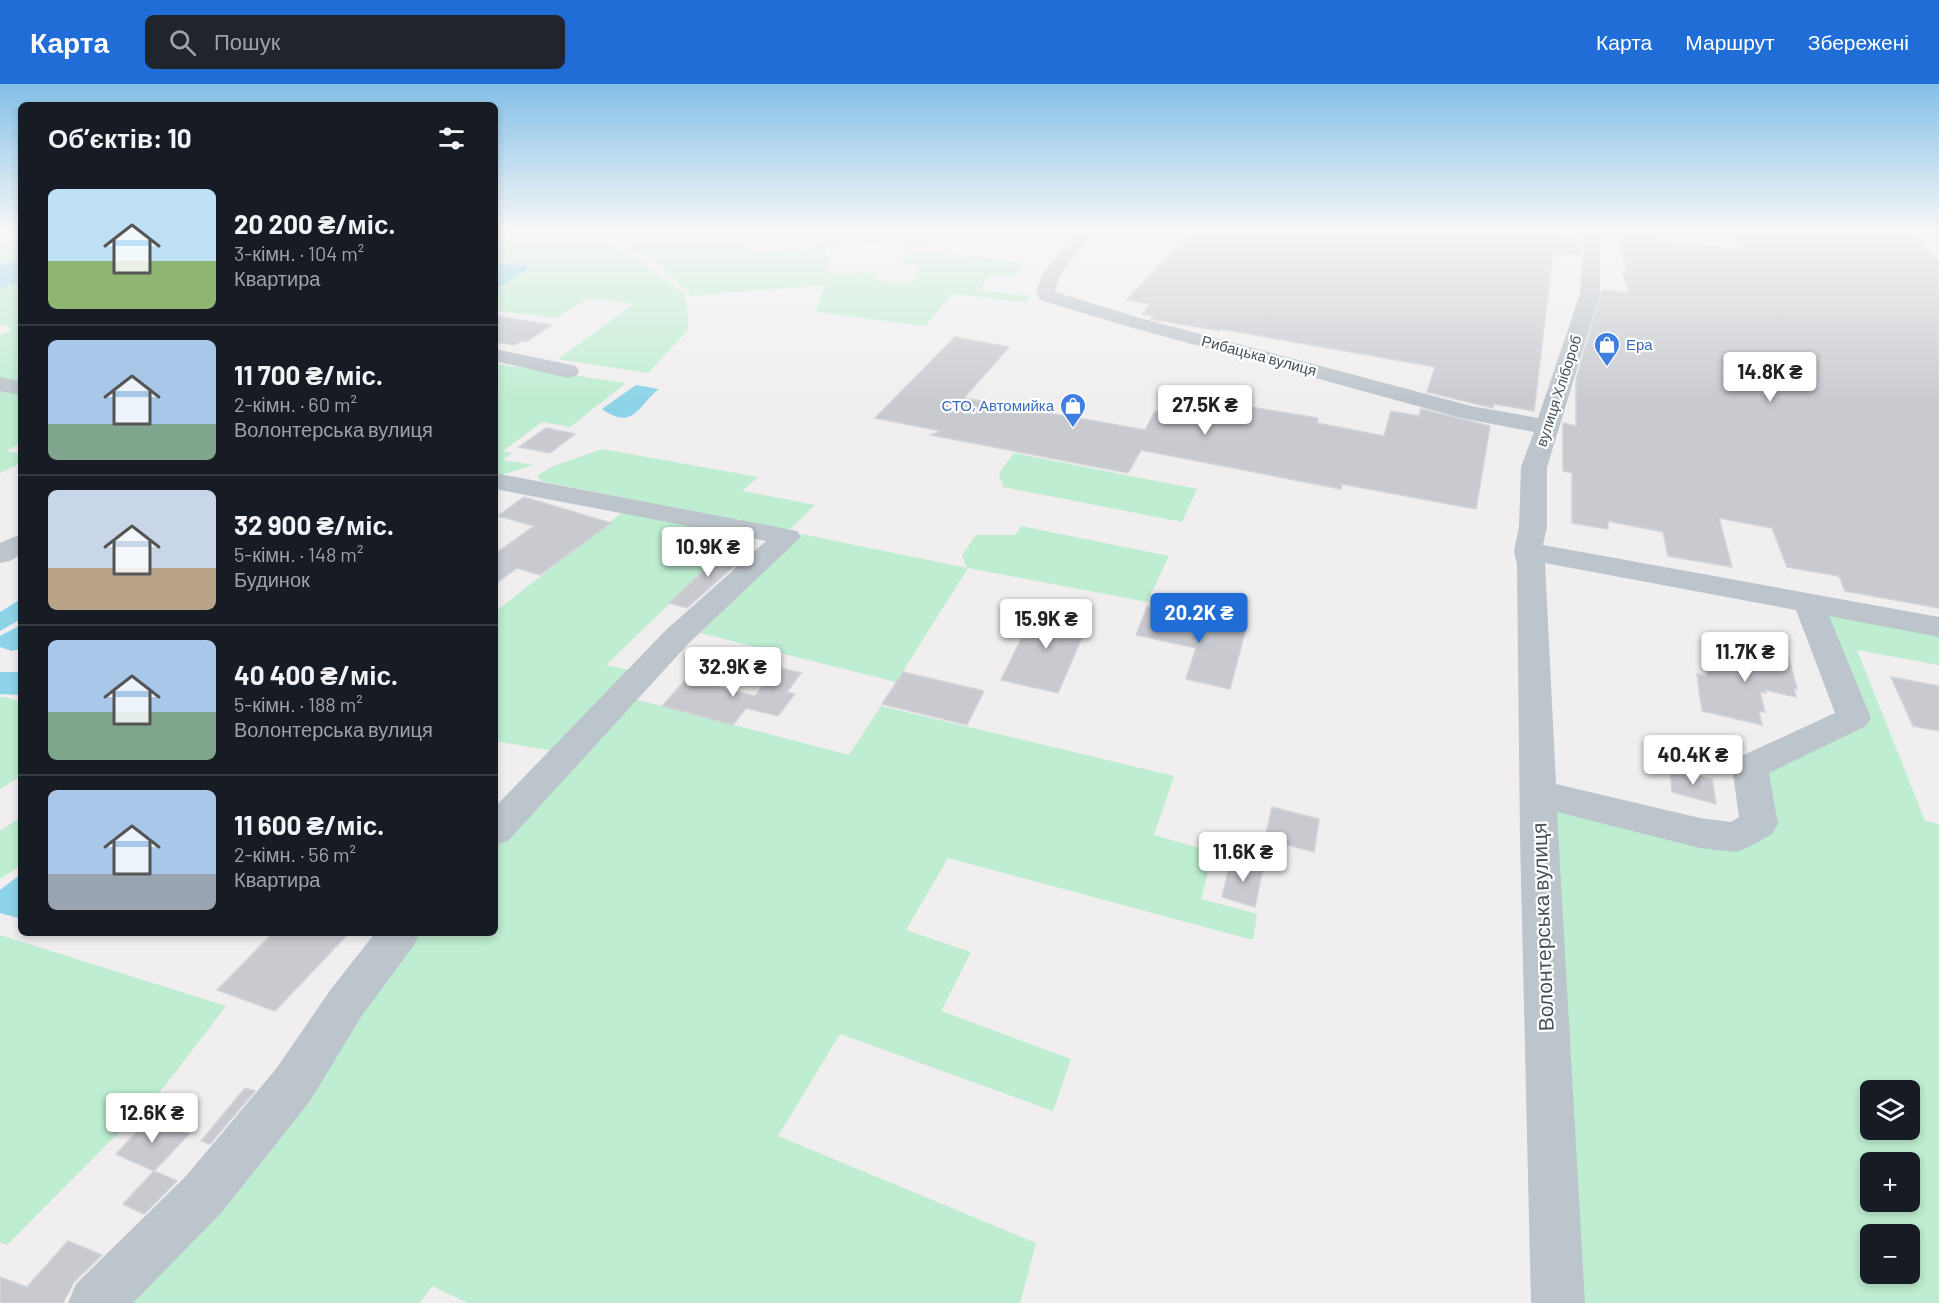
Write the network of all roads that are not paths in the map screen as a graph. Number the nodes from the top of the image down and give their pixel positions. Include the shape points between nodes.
1 (1046, 288) edge
2 (1590, 288) edge
3 (498, 356) edge
4 (567, 371) dead end
5 (0, 384) edge
6 (18, 387) edge
7 (1548, 427) junction
8 (498, 482) edge
9 (18, 544) edge
10 (1528, 551) junction
11 (0, 555) edge
12 (1808, 603) junction
13 (1939, 627) edge
14 (1539, 794) junction
15 (498, 828) edge
16 (397, 936) edge
17 (94, 1303) edge
18 (1558, 1303) edge

1 - 7 street, Рибацька вулиця via 1047,296 1133,322 1469,413
2 - 7 street, вулиця Хлібороб
3 - 4 street
5 - 6 street
7 - 10 street, вулиця Хлібороб via 1534,467 1533,527
8 - 15 street via 787,537 677,637
9 - 11 street
10 - 12 street
10 - 14 street, Волонтерська вулиця
12 - 13 street
12 - 14 street via 1854,718 1750,767 1759,824 1736,837
14 - 18 street, Волонтерська вулиця
16 - 17 street via 346,1003 293,1085 204,1194

